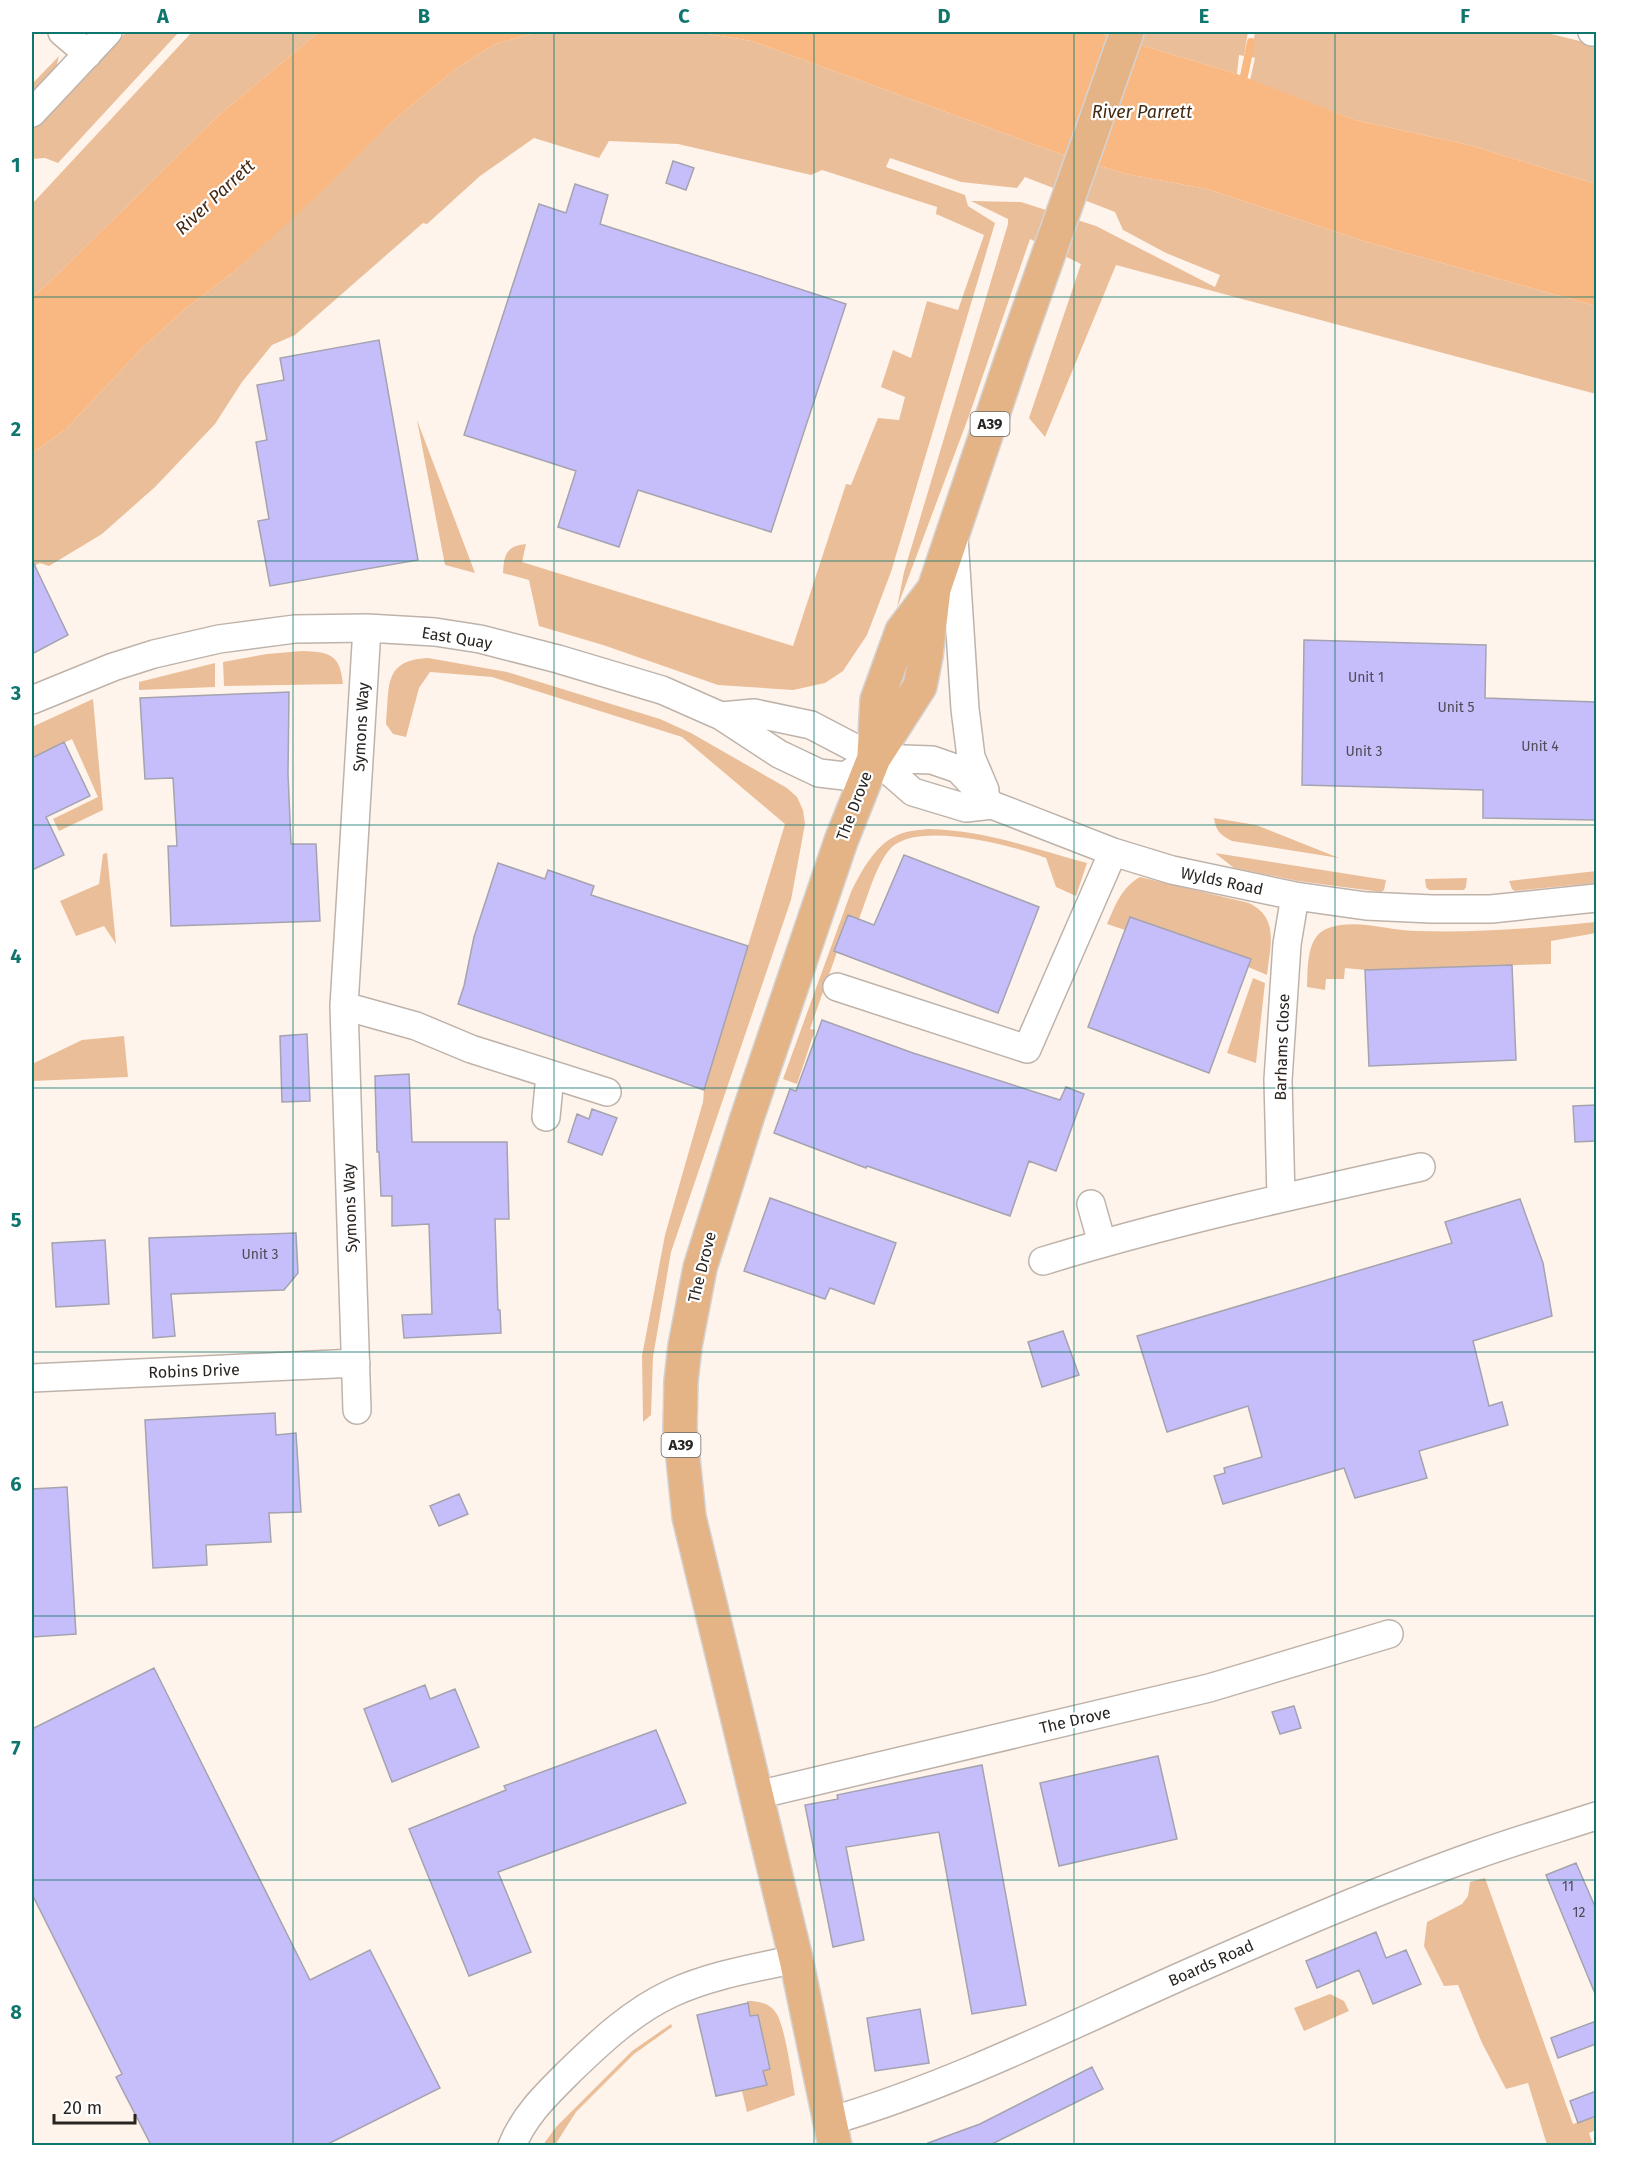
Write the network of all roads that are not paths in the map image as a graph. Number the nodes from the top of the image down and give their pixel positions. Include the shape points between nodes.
1 (62, 32) edge
2 (108, 32) edge
3 (1127, 32) edge
4 (88, 54) junction
5 (32, 113) edge
6 (954, 533) junction
7 (367, 628) junction
8 (32, 700) edge
9 (721, 716) junction
10 (873, 758) junction
11 (992, 805) junction
12 (1113, 852) junction
13 (1295, 896) junction
14 (1596, 898) edge
15 (837, 987) dead end
16 (344, 1006) junction
17 (550, 1075) junction
18 (607, 1092) dead end
19 (546, 1117) dead end
20 (1421, 1167) dead end
21 (1281, 1198) junction
22 (1091, 1204) dead end
23 (1102, 1243) junction
24 (1043, 1261) dead end
25 (356, 1363) junction
26 (32, 1378) edge
27 (357, 1410) dead end
28 (1389, 1634) dead end
29 (758, 1795) junction
30 (1596, 1816) edge
31 (796, 1959) junction
32 (832, 2133) edge
33 (512, 2145) edge

1 - 4 street
2 - 4 street
3 - 6 main road, A39
4 - 5 street
6 - 10 main road, A39 via 934,590 920,686
6 - 11 street via 964,709 971,757
7 - 8 street, East Quay via 295,629 219,639 113,667
7 - 9 street, East Quay via 480,639 558,658 662,690
7 - 16 street, Symons Way
9 - 10 street, East Quay via 754,713 811,725
9 - 10 street via 779,754 819,773 845,776
10 - 11 street, Wylds Road via 913,792 966,808
10 - 11 street via 932,760 958,769
10 - 29 main road, The Drove / A39 via 838,848 715,1214 700,1268 681,1381 689,1516
11 - 12 street, Wylds Road
12 - 13 street, Wylds Road via 1172,870
12 - 15 street via 1027,1049
13 - 14 street, Wylds Road via 1366,906 1432,909 1491,909
13 - 21 street, Barhams Close via 1287,944 1278,1080
16 - 17 street via 416,1026
16 - 25 street, Symons Way
17 - 18 street
17 - 19 street
20 - 21 street
21 - 23 street
22 - 23 street
23 - 24 street
25 - 26 street, Robins Drive
25 - 27 street, Symons Way
28 - 29 street, The Drove via 1209,1688
29 - 31 main road, The Drove / A39
30 - 32 street, Boards Road via 1477,1854 1273,1935 883,2105
31 - 32 main road, The Drove / A39
31 - 33 street via 724,1975 672,1993 635,2015 536,2105

